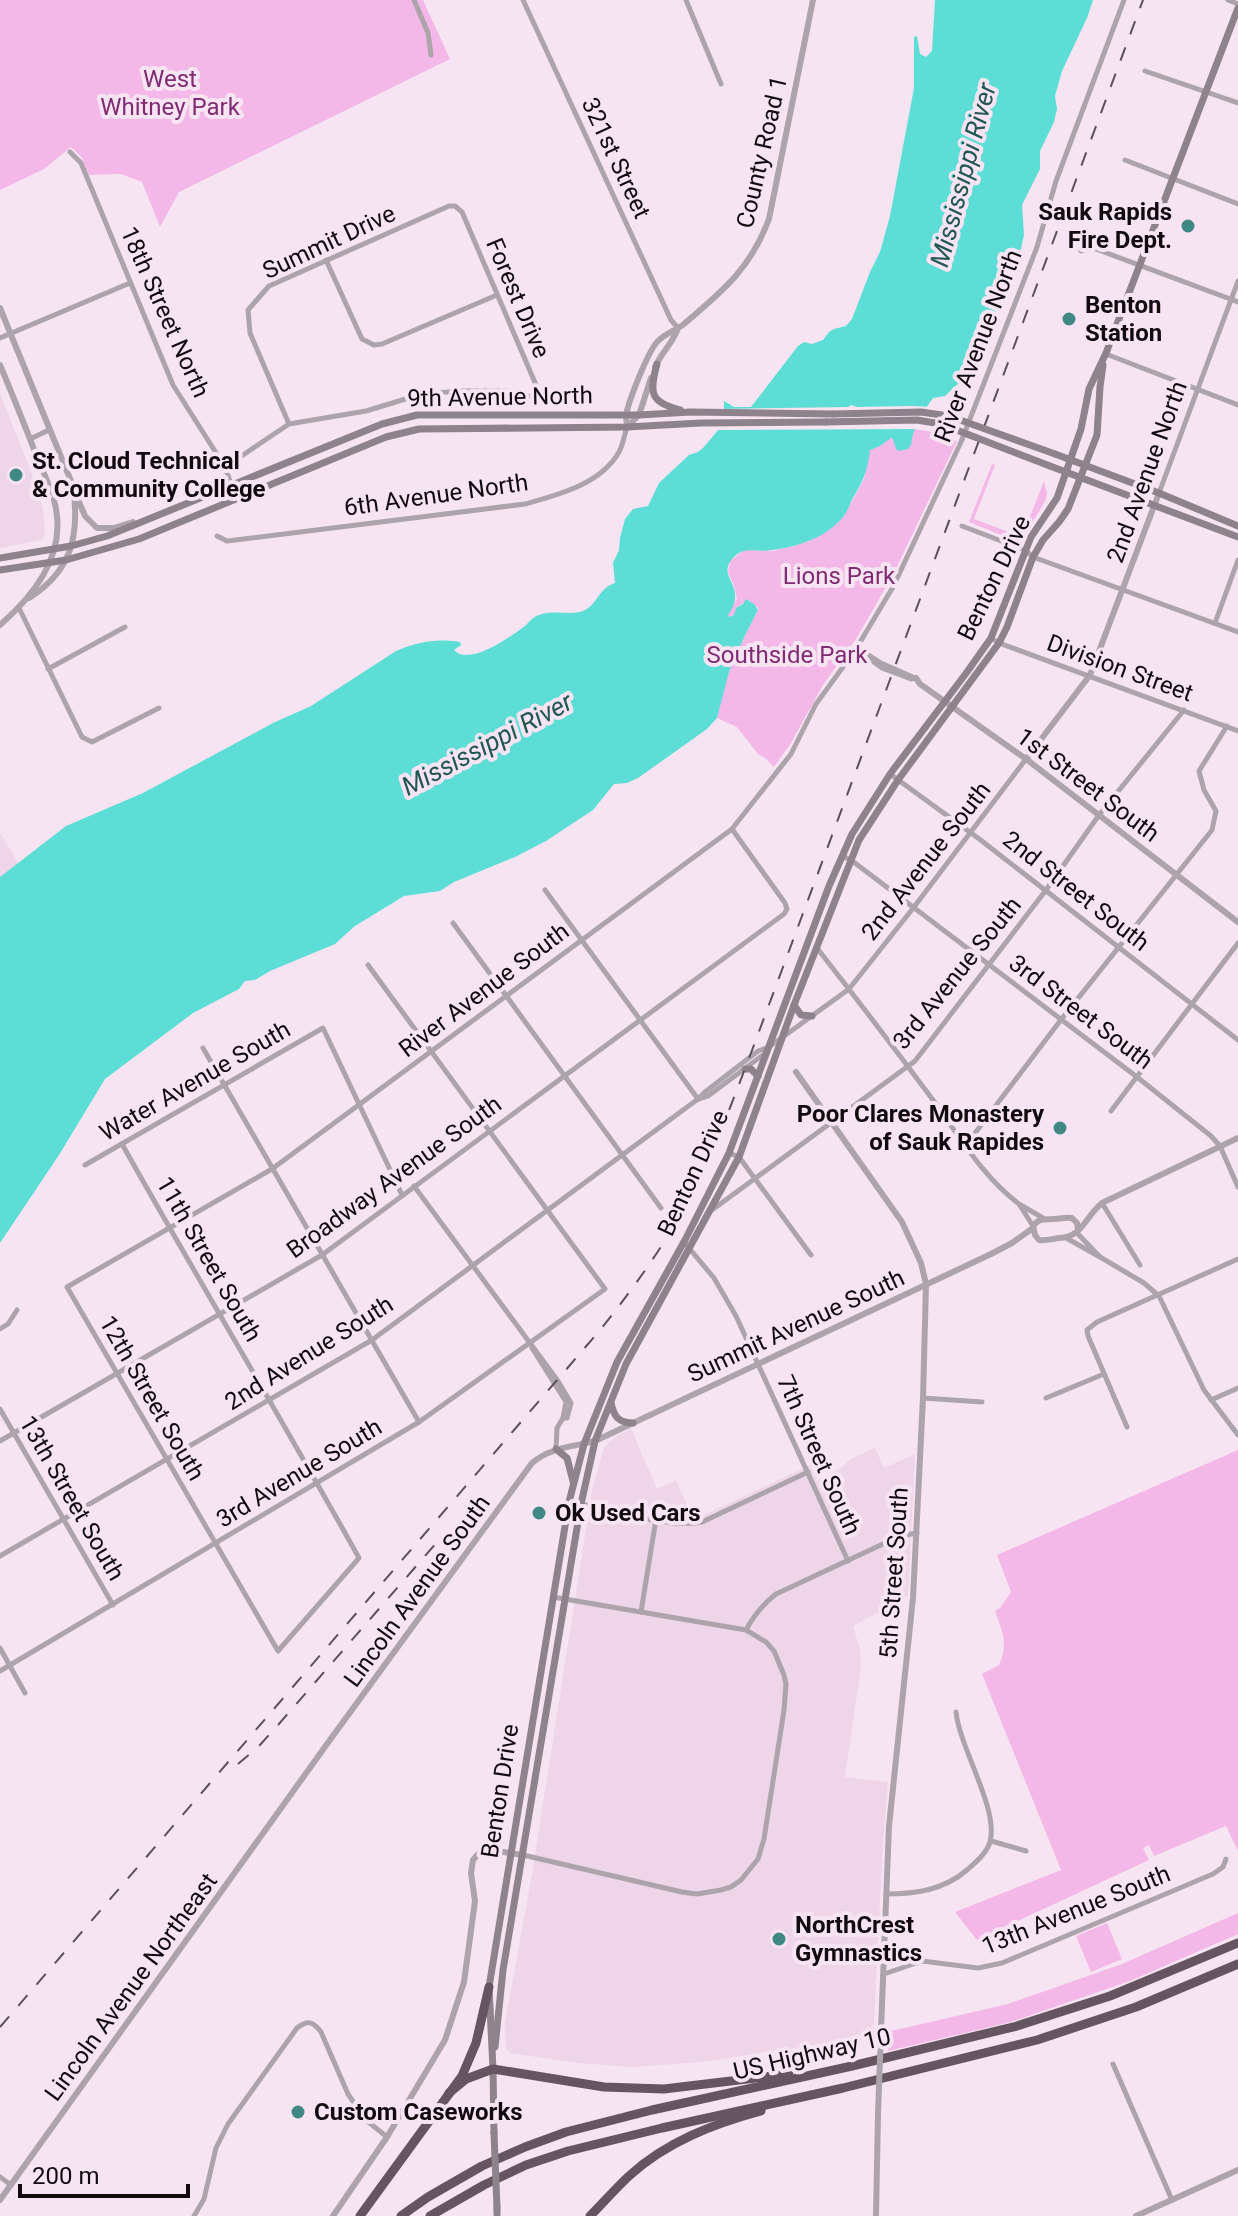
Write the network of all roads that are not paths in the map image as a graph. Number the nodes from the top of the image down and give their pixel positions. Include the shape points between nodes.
1 (414, 0) edge
2 (523, 0) edge
3 (686, 0) edge
4 (813, 0) edge
5 (1124, 0) edge
6 (1228, 0) edge
7 (1238, 6) edge
8 (431, 55) dead end
9 (1145, 71) dead end
10 (721, 84) dead end
11 (1206, 90) junction
12 (1238, 103) edge
13 (70, 152) dead end
14 (1125, 160) dead end
15 (1172, 179) junction
16 (1238, 204) edge
17 (455, 206) joint
18 (1081, 251) dead end
19 (326, 260) junction
20 (1139, 265) junction
21 (1238, 281) edge
22 (130, 283) junction
23 (497, 295) junction
24 (1235, 301) edge
25 (0, 308) edge
26 (678, 328) junction
27 (11, 334) junction
28 (0, 338) edge
29 (1106, 354) junction
30 (657, 364) junction
31 (0, 365) edge
32 (1197, 390) junction
33 (1238, 405) edge
34 (690, 412) junction
35 (626, 415) junction
36 (639, 415) junction
37 (289, 424) junction
38 (627, 427) junction
39 (49, 430) junction
40 (30, 439) junction
41 (1069, 458) junction
42 (1085, 465) junction
43 (225, 467) junction
44 (1066, 472) junction
45 (1080, 477) junction
46 (231, 484) junction
47 (73, 486) junction
48 (1159, 493) junction
49 (1155, 505) junction
50 (159, 515) junction
51 (962, 526) dead end
52 (1238, 526) edge
53 (217, 536) dead end
54 (1238, 537) edge
55 (71, 546) junction
56 (54, 548) junction
57 (1025, 550) junction
58 (1033, 557) junction
59 (0, 558) edge
60 (66, 560) junction
61 (1238, 560) edge
62 (51, 561) junction
63 (0, 570) edge
64 (1123, 590) junction
65 (29, 598) junction
66 (19, 608) junction
67 (1215, 623) junction
68 (0, 625) edge
69 (125, 627) dead end
70 (1238, 632) edge
71 (991, 638) junction
72 (999, 643) junction
73 (856, 649) junction
74 (48, 669) junction
75 (1090, 675) junction
76 (916, 678) joint
77 (944, 702) junction
78 (952, 707) junction
79 (159, 708) dead end
80 (1184, 710) junction
81 (1227, 726) junction
82 (1238, 731) edge
83 (1026, 759) junction
84 (890, 774) junction
85 (898, 780) junction
86 (1099, 815) junction
87 (732, 829) junction
88 (970, 832) junction
89 (842, 856) junction
90 (851, 860) junction
91 (1175, 875) junction
92 (545, 890) dead end
93 (1046, 890) junction
94 (914, 907) junction
95 (1238, 922) edge
96 (453, 923) dead end
97 (581, 940) junction
98 (1238, 943) edge
99 (1118, 947) junction
100 (817, 948) junction
101 (989, 964) junction
102 (368, 965) dead end
103 (849, 989) junction
104 (506, 996) junction
105 (794, 1005) junction
106 (1192, 1005) junction
107 (812, 1016) junction
108 (640, 1020) junction
109 (1060, 1021) junction
110 (784, 1037) junction
111 (1238, 1040) edge
112 (769, 1047) junction
113 (203, 1048) dead end
114 (431, 1051) junction
115 (907, 1065) junction
116 (745, 1069) junction
117 (796, 1072) dead end
118 (564, 1076) junction
119 (758, 1076) junction
120 (1137, 1077) junction
121 (224, 1085) junction
122 (698, 1099) junction
123 (359, 1105) junction
124 (1111, 1111) dead end
125 (832, 1124) junction
126 (490, 1131) junction
127 (1238, 1138) edge
128 (122, 1144) junction
129 (966, 1145) junction
130 (1220, 1146) junction
131 (729, 1153) junction
132 (623, 1155) junction
133 (739, 1157) junction
134 (85, 1165) dead end
135 (272, 1169) junction
136 (756, 1178) junction
137 (414, 1186) junction
138 (1238, 1187) edge
139 (402, 1195) junction
140 (1102, 1203) junction
141 (1019, 1204) junction
142 (661, 1208) dead end
143 (548, 1210) junction
144 (712, 1210) junction
145 (1094, 1210) junction
146 (1043, 1218) junction
147 (1072, 1218) junction
148 (1033, 1227) junction
149 (170, 1229) junction
150 (1078, 1232) junction
151 (1068, 1239) junction
152 (1039, 1240) junction
153 (684, 1242) junction
154 (1012, 1243) junction
155 (690, 1249) junction
156 (322, 1255) junction
157 (811, 1255) dead end
158 (1100, 1257) junction
159 (1238, 1259) edge
160 (1140, 1265) dead end
161 (472, 1266) junction
162 (926, 1284) junction
163 (67, 1287) joint
164 (1159, 1296) junction
165 (17, 1310) dead end
166 (220, 1314) junction
167 (0, 1329) edge
168 (372, 1340) junction
169 (530, 1344) junction
170 (759, 1364) junction
171 (117, 1374) junction
172 (1104, 1374) junction
173 (1238, 1388) edge
174 (923, 1398) junction
175 (1046, 1398) dead end
176 (270, 1400) junction
177 (1211, 1400) junction
178 (982, 1402) dead end
179 (611, 1403) junction
180 (0, 1409) edge
181 (419, 1422) junction
182 (633, 1423) junction
183 (1127, 1427) dead end
184 (14, 1433) junction
185 (1238, 1435) edge
186 (0, 1441) edge
187 (595, 1441) junction
188 (584, 1444) junction
189 (556, 1449) junction
190 (167, 1460) junction
191 (808, 1472) junction
192 (318, 1484) junction
193 (574, 1484) junction
194 (569, 1502) junction
195 (581, 1504) junction
196 (656, 1519) junction
197 (64, 1520) junction
198 (917, 1533) junction
199 (215, 1543) junction
200 (0, 1556) edge
201 (848, 1561) junction
202 (553, 1597) junction
203 (565, 1599) junction
204 (113, 1605) junction
205 (641, 1612) junction
206 (746, 1630) junction
207 (0, 1648) edge
208 (278, 1651) joint
209 (10, 1665) junction
210 (0, 1671) edge
211 (25, 1693) dead end
212 (956, 1712) dead end
213 (291, 1795) joint
214 (991, 1841) junction
215 (1026, 1851) dead end
216 (510, 1853) junction
217 (523, 1855) junction
218 (1226, 1859) dead end
219 (885, 1894) junction
220 (1238, 1943) edge
221 (1238, 1964) edge
222 (884, 1974) junction
223 (489, 1987) junction
224 (1113, 2064) dead end
225 (852, 2066) junction
226 (493, 2069) junction
227 (843, 2088) junction
228 (449, 2093) junction
229 (387, 2137) junction
230 (1238, 2170) edge
231 (0, 2177) edge
232 (11, 2185) junction
233 (0, 2200) edge
234 (1172, 2200) junction
235 (497, 2212) edge
236 (194, 2216) edge
237 (333, 2216) edge
238 (360, 2216) edge
239 (401, 2216) edge
240 (430, 2216) edge
241 (590, 2216) edge
242 (876, 2216) edge
243 (1136, 2216) edge

1 - 8 street
2 - 26 street, 321st Street
3 - 10 street
4 - 26 street, County Road 1 via 769,219 759,245 724,290
5 - 73 street, River Avenue North via 961,442 893,587
6 - 7 street
7 - 11 main road, Benton Drive
9 - 11 street
11 - 12 street
11 - 15 main road, Benton Drive
13 - 22 street, 18th Street North via 81,163
14 - 15 street
15 - 16 street
15 - 20 main road, Benton Drive
17 - 19 street, Summit Drive
17 - 23 street, Forest Drive
18 - 20 street via 1096,249
19 - 23 street via 362,339 374,345
19 - 37 street, Summit Drive via 269,286 248,310 250,333
20 - 24 street
20 - 29 main road, Benton Drive
21 - 24 street, 2nd Avenue North
22 - 27 street
22 - 43 street, 18th Street North via 173,385
23 - 37 street, Forest Drive via 539,392 533,397 506,391 422,394 366,411
24 - 32 street, 2nd Avenue North
25 - 27 street
26 - 30 street, County Road 1
26 - 35 street, County Road 1 via 656,343
27 - 28 street
27 - 39 street
29 - 32 street
29 - 41 main road, Benton Drive via 1089,389
29 - 42 main road, Benton Drive via 1098,428
30 - 34 main road via 652,388 659,403
30 - 36 street, County Road 1
31 - 40 street
32 - 33 street
32 - 48 street, 2nd Avenue North
34 - 36 main road, 9th Avenue North
34 - 41 main road, 9th Avenue North, bridge via 921,412 949,416
35 - 36 main road, 9th Avenue North
35 - 38 street
35 - 46 main road, 9th Avenue North via 417,415
36 - 38 street
37 - 43 street
38 - 44 main road, 9th Avenue North, bridge via 917,420 941,424
38 - 53 street, 6th Avenue North via 620,450 597,476 525,504 227,541
38 - 60 main road, 9th Avenue North via 403,432 139,539
39 - 40 street
39 - 47 street
40 - 56 street via 57,512
41 - 42 main road, 9th Avenue North
41 - 44 main road, Benton Drive
42 - 45 main road, Benton Drive
42 - 48 main road, 9th Avenue North
43 - 46 street, 18th Street North
44 - 45 main road, 9th Avenue North
44 - 57 main road, Benton Drive
45 - 49 main road, 9th Avenue North
45 - 58 main road, Benton Drive via 1064,515
46 - 50 main road, 9th Avenue North
47 - 50 street via 85,516 97,528
47 - 55 street
48 - 49 street, 2nd Avenue North
48 - 52 main road, 9th Avenue North
49 - 54 main road, 9th Avenue North
49 - 64 street, 2nd Avenue North
50 - 55 main road, 9th Avenue North
51 - 57 street
55 - 56 main road, 9th Avenue North
55 - 60 street
56 - 59 main road, 9th Avenue North
56 - 62 street
57 - 58 street
57 - 71 main road, Benton Drive
58 - 64 street
58 - 72 main road, Benton Drive
60 - 62 main road, 9th Avenue North
60 - 65 street via 46,587
61 - 67 street
62 - 63 main road, 9th Avenue North
62 - 65 street
64 - 67 street
64 - 75 street, 2nd Avenue North
65 - 66 street
66 - 68 street
66 - 74 street
67 - 70 street
69 - 74 street
71 - 72 street, Division Street
71 - 77 main road, Benton Drive
72 - 75 street, Division Street
72 - 78 main road, Benton Drive
73 - 76 street, 1st Street South via 882,668
73 - 87 street, River Avenue South via 816,704 791,754
74 - 79 street via 82,737 92,742
75 - 80 street, Division Street
75 - 83 street, 2nd Avenue South
76 - 77 street, 1st Street South
77 - 78 street, 1st Street South
77 - 84 main road, Benton Drive
78 - 83 street, 1st Street South
78 - 85 main road, Benton Drive
80 - 81 street, Division Street
80 - 86 street, 3rd Avenue South
81 - 82 street, Division Street
81 - 91 street via 1199,771 1216,811 1212,830
83 - 86 street, 1st Street South
83 - 88 street, 2nd Avenue South
84 - 85 street, 2nd Street South
84 - 89 main road, Benton Drive
85 - 88 street, 2nd Street South
85 - 90 main road, Benton Drive
86 - 91 street, 1st Street South
86 - 93 street, 3rd Avenue South
87 - 97 street, River Avenue South
87 - 108 street, Broadway Avenue South via 787,909
88 - 93 street, 2nd Street South
88 - 94 street, 2nd Avenue South
89 - 90 street, 3rd Street South
89 - 112 main road, Benton Drive
90 - 94 street, 3rd Street South
90 - 100 main road, Benton Drive
91 - 95 street, 1st Street South
91 - 99 street
92 - 97 street
93 - 99 street, 2nd Street South
93 - 101 street, 3rd Avenue South
94 - 101 street, 3rd Street South
94 - 103 street, 2nd Avenue South
96 - 104 street
97 - 104 street, River Avenue South
97 - 108 street
98 - 106 street
99 - 106 street, 2nd Street South
99 - 109 street
100 - 103 street
100 - 105 main road, Benton Drive
101 - 109 street, 3rd Street South
101 - 115 street, 3rd Avenue South
102 - 114 street
103 - 107 street, 2nd Avenue South
103 - 115 street
104 - 114 street, River Avenue South
104 - 118 street
105 - 107 main road via 801,1015
105 - 110 main road, Benton Drive
106 - 111 street, 2nd Street South
106 - 120 street
107 - 110 street, 2nd Avenue South
108 - 118 street, Broadway Avenue South
108 - 122 street
109 - 120 street, 3rd Street South
109 - 129 street
110 - 112 street, 2nd Avenue South
110 - 133 main road, Benton Drive
112 - 116 street, 2nd Avenue South
112 - 119 main road, Benton Drive
112 - 122 street, 2nd Avenue South
113 - 121 street
114 - 123 street, River Avenue South
114 - 126 street
115 - 125 street, 3rd Avenue South
115 - 129 street
116 - 119 main road
116 - 122 street, 2nd Avenue South
117 - 125 street, 5th Street South
118 - 126 street, Broadway Avenue South
118 - 132 street
119 - 131 main road, Benton Drive
120 - 124 street
120 - 130 street, 3rd Street South
121 - 123 street, Water Avenue South via 323,1028
121 - 128 street, Water Avenue South
121 - 135 street
122 - 132 street, 2nd Avenue South
123 - 135 street, River Avenue South
123 - 139 street
125 - 136 street, 3rd Avenue South
125 - 162 street, 5th Street South via 902,1222
126 - 137 street, Broadway Avenue South
126 - 143 street
127 - 130 street
128 - 134 street, Water Avenue South
128 - 149 street, 11th Street South
129 - 141 street via 996,1185
130 - 138 street, 3rd Street South
130 - 140 street
131 - 133 street
131 - 153 main road, Benton Drive
132 - 142 street
132 - 143 street, 2nd Avenue South
133 - 136 street
133 - 144 main road, Benton Drive
135 - 149 street, River Avenue South
135 - 156 street
136 - 144 street, 3rd Avenue South
136 - 157 street
137 - 139 street, Broadway Avenue South
137 - 161 street
139 - 156 street, Broadway Avenue South
140 - 145 street
140 - 160 street
141 - 146 street
141 - 148 street
143 - 161 street, 2nd Avenue South
143 - 169 street, 3rd Avenue South via 605,1289
144 - 155 main road, Benton Drive
145 - 147 street
145 - 150 street
146 - 147 street
146 - 148 street, Summit Avenue South
147 - 150 street
148 - 152 street
148 - 154 street, Summit Avenue South
149 - 163 street, River Avenue South
149 - 166 street, 11th Street South
150 - 151 street
150 - 158 street
151 - 152 street, Summit Avenue South
151 - 158 street
152 - 154 street, Summit Avenue South
153 - 155 street, 7th Street South
153 - 188 main road, Benton Drive via 617,1362
154 - 162 street, Summit Avenue South
155 - 170 street, 7th Street South via 714,1278
155 - 179 main road, Benton Drive via 626,1364
156 - 166 street, Broadway Avenue South
156 - 168 street
158 - 164 street
159 - 164 street
161 - 168 street, 2nd Avenue South
161 - 169 street
162 - 170 street, Summit Avenue South
162 - 174 street, 5th Street South
163 - 171 street, 12th Street South
164 - 172 street via 1087,1330
164 - 177 street
165 - 167 street
166 - 171 street, Broadway Avenue South
166 - 176 street, 11th Street South
168 - 176 street, 2nd Avenue South
168 - 181 street
169 - 181 street, 3rd Avenue South
169 - 189 street via 569,1398 570,1413 557,1428
170 - 182 street, Summit Avenue South
170 - 191 street, 7th Street South
171 - 184 street, Broadway Avenue South
171 - 190 street, 12th Street South
172 - 175 street
172 - 183 street
173 - 177 street
174 - 178 street
174 - 198 street, 5th Street South
176 - 190 street, 2nd Avenue South
176 - 192 street, 11th Street South
177 - 185 street
179 - 182 main road via 616,1418
179 - 187 main road, Benton Drive
180 - 184 street, 13th Street South
181 - 192 street, 3rd Avenue South
182 - 187 street, Summit Avenue South
184 - 186 street, Broadway Avenue South
184 - 197 street, 13th Street South
187 - 188 street, Lincoln Avenue South
187 - 195 main road, Benton Drive
188 - 189 street, Lincoln Avenue South
188 - 193 main road, Benton Drive
189 - 193 main road via 567,1458
189 - 213 street, Lincoln Avenue South via 532,1463
190 - 197 street, 2nd Avenue South
190 - 199 street, 12th Street South
191 - 196 street via 702,1522
191 - 201 street, 7th Street South
192 - 199 street, 3rd Avenue South
192 - 208 street, 11th Street South via 359,1558
193 - 194 main road, Benton Drive
194 - 195 street
194 - 202 main road, Benton Drive
195 - 196 street
195 - 203 main road, Benton Drive
196 - 205 street
197 - 200 street, 2nd Avenue South
197 - 204 street, 13th Street South
198 - 201 street
198 - 219 street, 5th Street South
199 - 204 street, 3rd Avenue South
199 - 208 street, 12th Street South
201 - 206 street via 776,1594
202 - 203 street
202 - 216 main road, Benton Drive
203 - 205 street
203 - 217 main road, Benton Drive
204 - 209 street, 3rd Avenue South
205 - 206 street
206 - 217 street via 774,1651 786,1699 764,1839 758,1859 741,1880 710,1893 682,1892
207 - 209 street
209 - 210 street, 3rd Avenue South
209 - 211 street
212 - 214 street via 987,1804
213 - 232 street, Lincoln Avenue Northeast
214 - 215 street
214 - 219 street via 953,1880 922,1892
216 - 217 street
216 - 223 main road, Benton Drive
216 - 229 street via 490,1850 473,1860 474,1911 459,2000 445,2040
217 - 226 main road, Benton Drive
218 - 222 street, 13th Avenue South via 1213,1874 1002,1963 978,1968 922,1961
219 - 222 street, 5th Street South
220 - 225 highway, US Highway 10 via 1078,2008
221 - 227 highway via 1049,2037
222 - 242 street, 5th Street South, bridge
223 - 226 main road, Benton Drive
223 - 228 highway via 476,2043
224 - 234 street
225 - 226 highway via 664,2089 604,2087
225 - 239 highway, US Highway 10 via 566,2132 482,2166
226 - 228 highway via 466,2079
226 - 235 main road, Benton Drive, bridge
227 - 240 highway via 568,2151 526,2165
227 - 241 highway via 724,2122 667,2147
228 - 238 highway
229 - 236 street via 366,2120 348,2094 321,2032 315,2024 303,2023 228,2124
229 - 237 street
230 - 234 street
231 - 232 street
232 - 233 street, Lincoln Avenue Northeast
234 - 243 street

